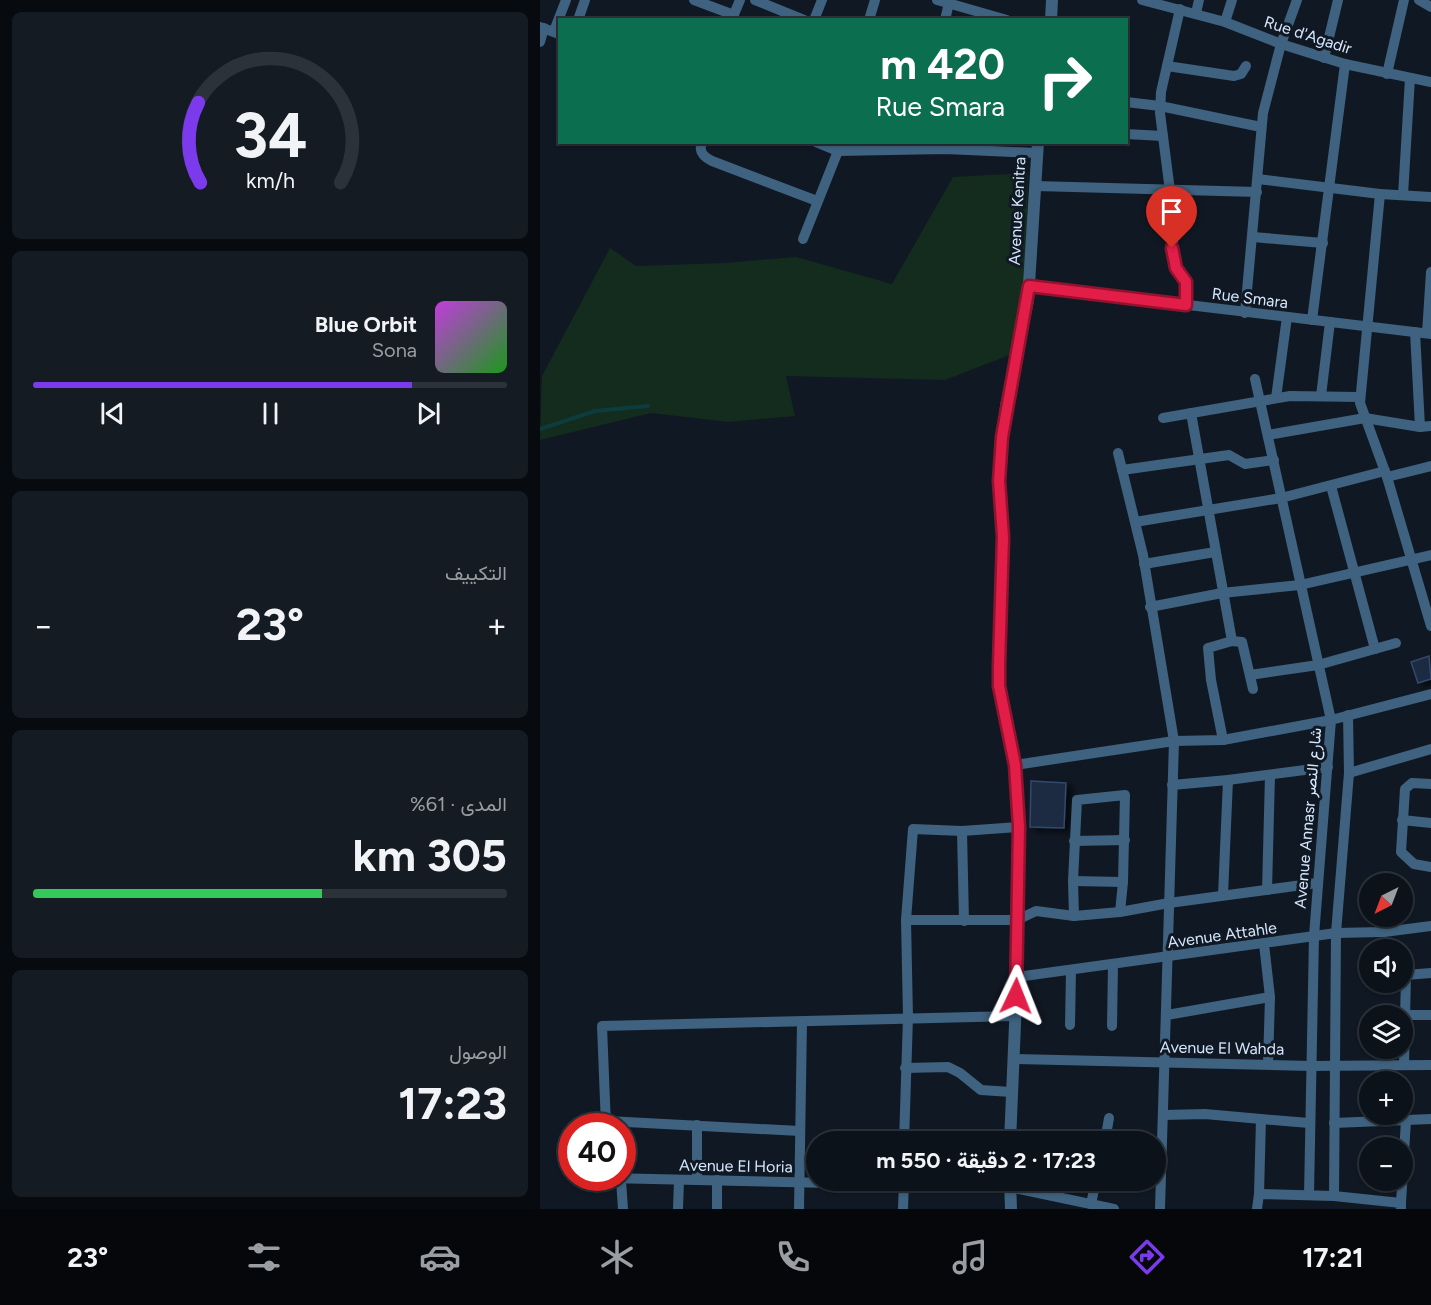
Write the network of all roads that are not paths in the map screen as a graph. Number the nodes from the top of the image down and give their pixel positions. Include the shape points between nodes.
1 (566, 0) edge
2 (585, 0) edge
3 (694, 0) edge
4 (740, 0) edge
5 (755, 0) edge
6 (822, 0) edge
7 (875, 0) edge
8 (937, 0) edge
9 (1052, 0) edge
10 (1142, 0) edge
11 (1199, 0) edge
12 (1232, 0) edge
13 (1297, 0) edge
14 (1338, 0) edge
15 (1404, 0) edge
16 (1419, 0) edge
17 (949, 3) junction
18 (1431, 7) edge
19 (1180, 9) junction
20 (1196, 13) junction
21 (733, 17) edge
22 (579, 18) edge
23 (799, 18) edge
24 (815, 18) edge
25 (870, 18) edge
26 (945, 18) edge
27 (1000, 18) edge
28 (1051, 18) edge
29 (1225, 22) junction
30 (549, 30) edge
31 (540, 42) edge
32 (1281, 44) junction
33 (1324, 58) junction
34 (1345, 64) junction
35 (1167, 66) junction
36 (1246, 66) dead end
37 (1387, 74) junction
38 (1410, 78) junction
39 (1431, 82) edge
40 (1128, 102) edge
41 (1160, 106) junction
42 (1261, 127) junction
43 (1128, 134) edge
44 (1163, 136) junction
45 (702, 144) edge
46 (821, 144) edge
47 (946, 146) edge
48 (1038, 148) edge
49 (838, 151) junction
50 (1258, 179) junction
51 (1036, 186) junction
52 (1330, 189) junction
53 (1170, 191) junction
54 (1257, 192) junction
55 (1380, 194) junction
56 (1403, 195) junction
57 (1431, 197) edge
58 (817, 201) junction
59 (1254, 237) junction
60 (803, 239) dead end
61 (1323, 243) junction
62 (1431, 272) edge
63 (1029, 286) junction
64 (1186, 305) junction
65 (1245, 313) junction
66 (1287, 317) junction
67 (1312, 320) junction
68 (1330, 322) junction
69 (1369, 326) junction
70 (1424, 333) edge
71 (1255, 379) dead end
72 (1321, 396) junction
73 (1359, 397) junction
74 (1276, 398) junction
75 (1260, 401) junction
76 (1191, 413) junction
77 (1163, 418) dead end
78 (1365, 418) junction
79 (1426, 426) edge
80 (1268, 435) junction
81 (1118, 453) dead end
82 (1199, 458) junction
83 (1274, 460) junction
84 (1431, 466) edge
85 (1122, 470) junction
86 (1385, 474) junction
87 (1331, 486) junction
88 (1281, 498) junction
89 (1209, 512) junction
90 (1135, 522) junction
91 (1215, 552) junction
92 (1431, 555) edge
93 (1411, 560) junction
94 (1144, 564) junction
95 (1355, 570) junction
96 (1300, 585) junction
97 (1222, 593) junction
98 (1427, 600) edge
99 (1150, 607) junction
100 (1431, 626) edge
101 (1232, 641) junction
102 (1396, 644) dead end
103 (1375, 649) junction
104 (1318, 665) junction
105 (1250, 675) junction
106 (1252, 689) dead end
107 (1431, 694) edge
108 (1348, 715) junction
109 (1331, 720) junction
110 (1222, 740) junction
111 (1174, 741) junction
112 (1431, 749) edge
113 (1015, 765) junction
114 (1328, 767) junction
115 (1349, 773) junction
116 (1270, 775) junction
117 (1228, 780) junction
118 (1431, 784) edge
119 (1172, 785) junction
120 (1402, 820) junction
121 (1431, 823) edge
122 (1019, 827) junction
123 (962, 831) junction
124 (1125, 840) junction
125 (1074, 841) junction
126 (1431, 867) edge
127 (1073, 881) junction
128 (1124, 882) junction
129 (1317, 883) junction
130 (1267, 890) junction
131 (1223, 895) junction
132 (1169, 903) junction
133 (1120, 912) junction
134 (1074, 916) junction
135 (906, 920) junction
136 (1017, 920) junction
137 (964, 921) junction
138 (1431, 926) edge
139 (1336, 933) junction
140 (1314, 936) junction
141 (1264, 944) junction
142 (1167, 957) junction
143 (1113, 965) junction
144 (1071, 970) junction
145 (1431, 974) edge
146 (1017, 977) junction
147 (1270, 997) junction
148 (1405, 1005) edge
149 (1167, 1015) junction
150 (1413, 1015) edge
151 (1431, 1015) edge
152 (1015, 1016) junction
153 (908, 1017) junction
154 (802, 1022) junction
155 (1070, 1025) dead end
156 (1112, 1026) dead end
157 (1013, 1059) junction
158 (1404, 1059) edge
159 (1164, 1062) junction
160 (1268, 1064) junction
161 (1404, 1065) junction
162 (1431, 1065) edge
163 (1311, 1066) junction
164 (1333, 1066) junction
165 (905, 1068) junction
166 (1011, 1092) junction
167 (606, 1113) edge
168 (1164, 1115) junction
169 (1109, 1118) dead end
170 (1261, 1119) junction
171 (1431, 1119) edge
172 (1413, 1120) edge
173 (1309, 1123) junction
174 (1359, 1123) edge
175 (636, 1124) edge
176 (1334, 1124) junction
177 (697, 1125) junction
178 (1406, 1125) edge
179 (800, 1131) junction
180 (904, 1131) edge
181 (1010, 1131) edge
182 (1107, 1131) edge
183 (636, 1180) edge
184 (679, 1180) junction
185 (697, 1180) junction
186 (717, 1180) junction
187 (799, 1181) junction
188 (806, 1181) edge
189 (622, 1191) edge
190 (904, 1191) edge
191 (1010, 1191) edge
192 (1038, 1191) edge
193 (1094, 1191) edge
194 (1259, 1194) junction
195 (1309, 1195) junction
196 (1334, 1196) junction
197 (1091, 1204) junction
198 (1401, 1206) edge
199 (623, 1209) edge
200 (678, 1209) edge
201 (717, 1209) edge
202 (800, 1209) edge
203 (903, 1209) edge
204 (1011, 1209) edge
205 (1114, 1209) edge
206 (1160, 1209) edge
207 (1257, 1209) edge

1 - 30 street
2 - 22 street
3 - 21 street
4 - 21 street
5 - 23 street
6 - 24 street
7 - 25 street
8 - 17 street
9 - 28 street
10 - 19 street, Rue d'Agadir
11 - 20 street
12 - 29 street
13 - 32 street
14 - 33 street
15 - 37 street
16 - 18 street
17 - 26 street
17 - 27 street
19 - 20 street, Rue d'Agadir
19 - 35 street
20 - 29 street, Rue d'Agadir
29 - 32 street, Rue d'Agadir
30 - 31 street
32 - 33 street, Rue d'Agadir
32 - 42 street
33 - 34 street, Rue d'Agadir
34 - 37 street, Rue d'Agadir
34 - 52 street
35 - 36 street via 1234,76
35 - 41 street
37 - 38 street, Rue d'Agadir
38 - 39 street, Rue d'Agadir
38 - 56 street
40 - 41 street
41 - 42 street
41 - 44 street
42 - 50 street
43 - 44 street
44 - 53 street
45 - 58 street via 702,155 712,161
46 - 49 street
47 - 48 street
47 - 49 street
48 - 51 street, Avenue Kenitra
49 - 58 street
50 - 52 street
50 - 54 street
51 - 53 street
51 - 63 street, Avenue Kenitra
52 - 55 street
52 - 61 street
53 - 54 street
53 - 64 street via 1174,263 1186,279
54 - 59 street
55 - 56 street
55 - 69 street
56 - 57 street
58 - 60 street
59 - 61 street
59 - 65 street
61 - 67 street
62 - 70 street
63 - 64 street, Rue Smara
63 - 113 street, Avenue Kenitra via 1006,406 999,481 1003,537 999,686
64 - 65 street, Rue Smara
65 - 66 street, Rue Smara
66 - 67 street, Rue Smara
66 - 74 street
67 - 68 street, Rue Smara
68 - 69 street, Rue Smara
68 - 72 street
69 - 70 street, Rue Smara
69 - 73 street
70 - 79 street
71 - 75 street, Avenue Annasr شارع النصر
72 - 73 street
72 - 74 street
73 - 78 street
74 - 75 street
75 - 76 street
75 - 80 street, Avenue Annasr شارع النصر
76 - 77 street
76 - 82 street
78 - 79 street
78 - 80 street
78 - 86 street
80 - 83 street, Avenue Annasr شارع النصر
81 - 85 street
82 - 83 street via 1229,455 1245,464
82 - 85 street
82 - 89 street
83 - 88 street, Avenue Annasr شارع النصر
84 - 86 street
85 - 90 street
86 - 87 street
86 - 93 street
87 - 88 street
87 - 95 street
88 - 89 street
88 - 96 street, Avenue Annasr شارع النصر
89 - 90 street
89 - 91 street
90 - 94 street
91 - 94 street
91 - 97 street
92 - 93 street
93 - 95 street
93 - 98 street
94 - 99 street
95 - 96 street
95 - 103 street
96 - 97 street
96 - 104 street, Avenue Annasr شارع النصر
97 - 99 street
97 - 101 street
98 - 100 street
99 - 111 street
101 - 105 street via 1243,644
101 - 110 street via 1207,652
102 - 103 street
103 - 104 street
104 - 105 street
104 - 109 street, Avenue Annasr شارع النصر
105 - 106 street
107 - 108 street
108 - 109 street
108 - 115 street, Avenue Annasr شارع النصر
109 - 110 street
109 - 114 street, Avenue Annasr شارع النصر
110 - 111 street
111 - 113 street
111 - 119 street
112 - 115 street
113 - 122 street, Avenue Kenitra
114 - 116 street
114 - 129 street, Avenue Annasr شارع النصر
115 - 139 street, Avenue Annasr شارع النصر
116 - 117 street
116 - 130 street
117 - 119 street
117 - 131 street
118 - 120 street via 1406,786
119 - 132 street
120 - 121 street
120 - 126 street via 1404,858
122 - 123 street
122 - 136 street, Avenue Kenitra
123 - 135 street via 913,829
123 - 137 street
124 - 125 street
124 - 125 street via 1125,795 1077,800
124 - 128 street
125 - 127 street
127 - 128 street
127 - 134 street
128 - 133 street
129 - 130 street
129 - 140 street, Avenue Annasr شارع النصر
130 - 131 street
131 - 132 street
132 - 133 street
132 - 142 street
133 - 134 street
134 - 136 street via 1035,911
135 - 137 street
135 - 153 street
136 - 137 street
136 - 146 street, Avenue Kenitra
138 - 139 street, Avenue Attahle
139 - 140 street, Avenue Attahle
139 - 164 street, Avenue Annasr شارع النصر
140 - 141 street, Avenue Attahle
140 - 163 street, Avenue Annasr شارع النصر
141 - 142 street, Avenue Attahle
141 - 147 street
142 - 143 street, Avenue Attahle
142 - 149 street
143 - 144 street, Avenue Attahle
143 - 156 street
144 - 146 street, Avenue Attahle
144 - 155 street
145 - 148 street via 1406,975
146 - 152 street, Avenue Kenitra
147 - 149 street
147 - 160 street
149 - 159 street
150 - 151 street
152 - 153 street
152 - 157 street, Avenue Kenitra
153 - 154 street
153 - 165 street
154 - 167 street via 602,1026
154 - 179 street
157 - 159 street, Avenue El Wahda
157 - 166 street, Avenue Kenitra
158 - 161 street
159 - 160 street, Avenue El Wahda
159 - 168 street
160 - 163 street, Avenue El Wahda
161 - 162 street, Avenue El Wahda
161 - 164 street, Avenue El Wahda
163 - 164 street, Avenue El Wahda
163 - 173 street, Avenue Annasr شارع النصر
164 - 176 street, Avenue Annasr شارع النصر
165 - 166 street via 948,1067 981,1090
165 - 180 street
166 - 181 street, Avenue Kenitra
168 - 170 street
168 - 206 street
169 - 182 street
170 - 173 street
170 - 194 street
171 - 172 street
173 - 195 street, Avenue Annasr شارع النصر
174 - 176 street
175 - 177 street
176 - 196 street, Avenue Annasr شارع النصر
177 - 179 street
177 - 185 street
178 - 198 street
179 - 187 street
183 - 184 street, Avenue El Horia
184 - 185 street, Avenue El Horia
184 - 200 street
185 - 186 street, Avenue El Horia
186 - 187 street, Avenue El Horia
186 - 201 street
187 - 188 street, Avenue El Horia
187 - 202 street
189 - 199 street
190 - 203 street
191 - 204 street
192 - 197 street, Avenue El Horia
193 - 197 street
194 - 195 street
194 - 207 street
195 - 196 street
196 - 198 street
197 - 205 street, Avenue El Horia

